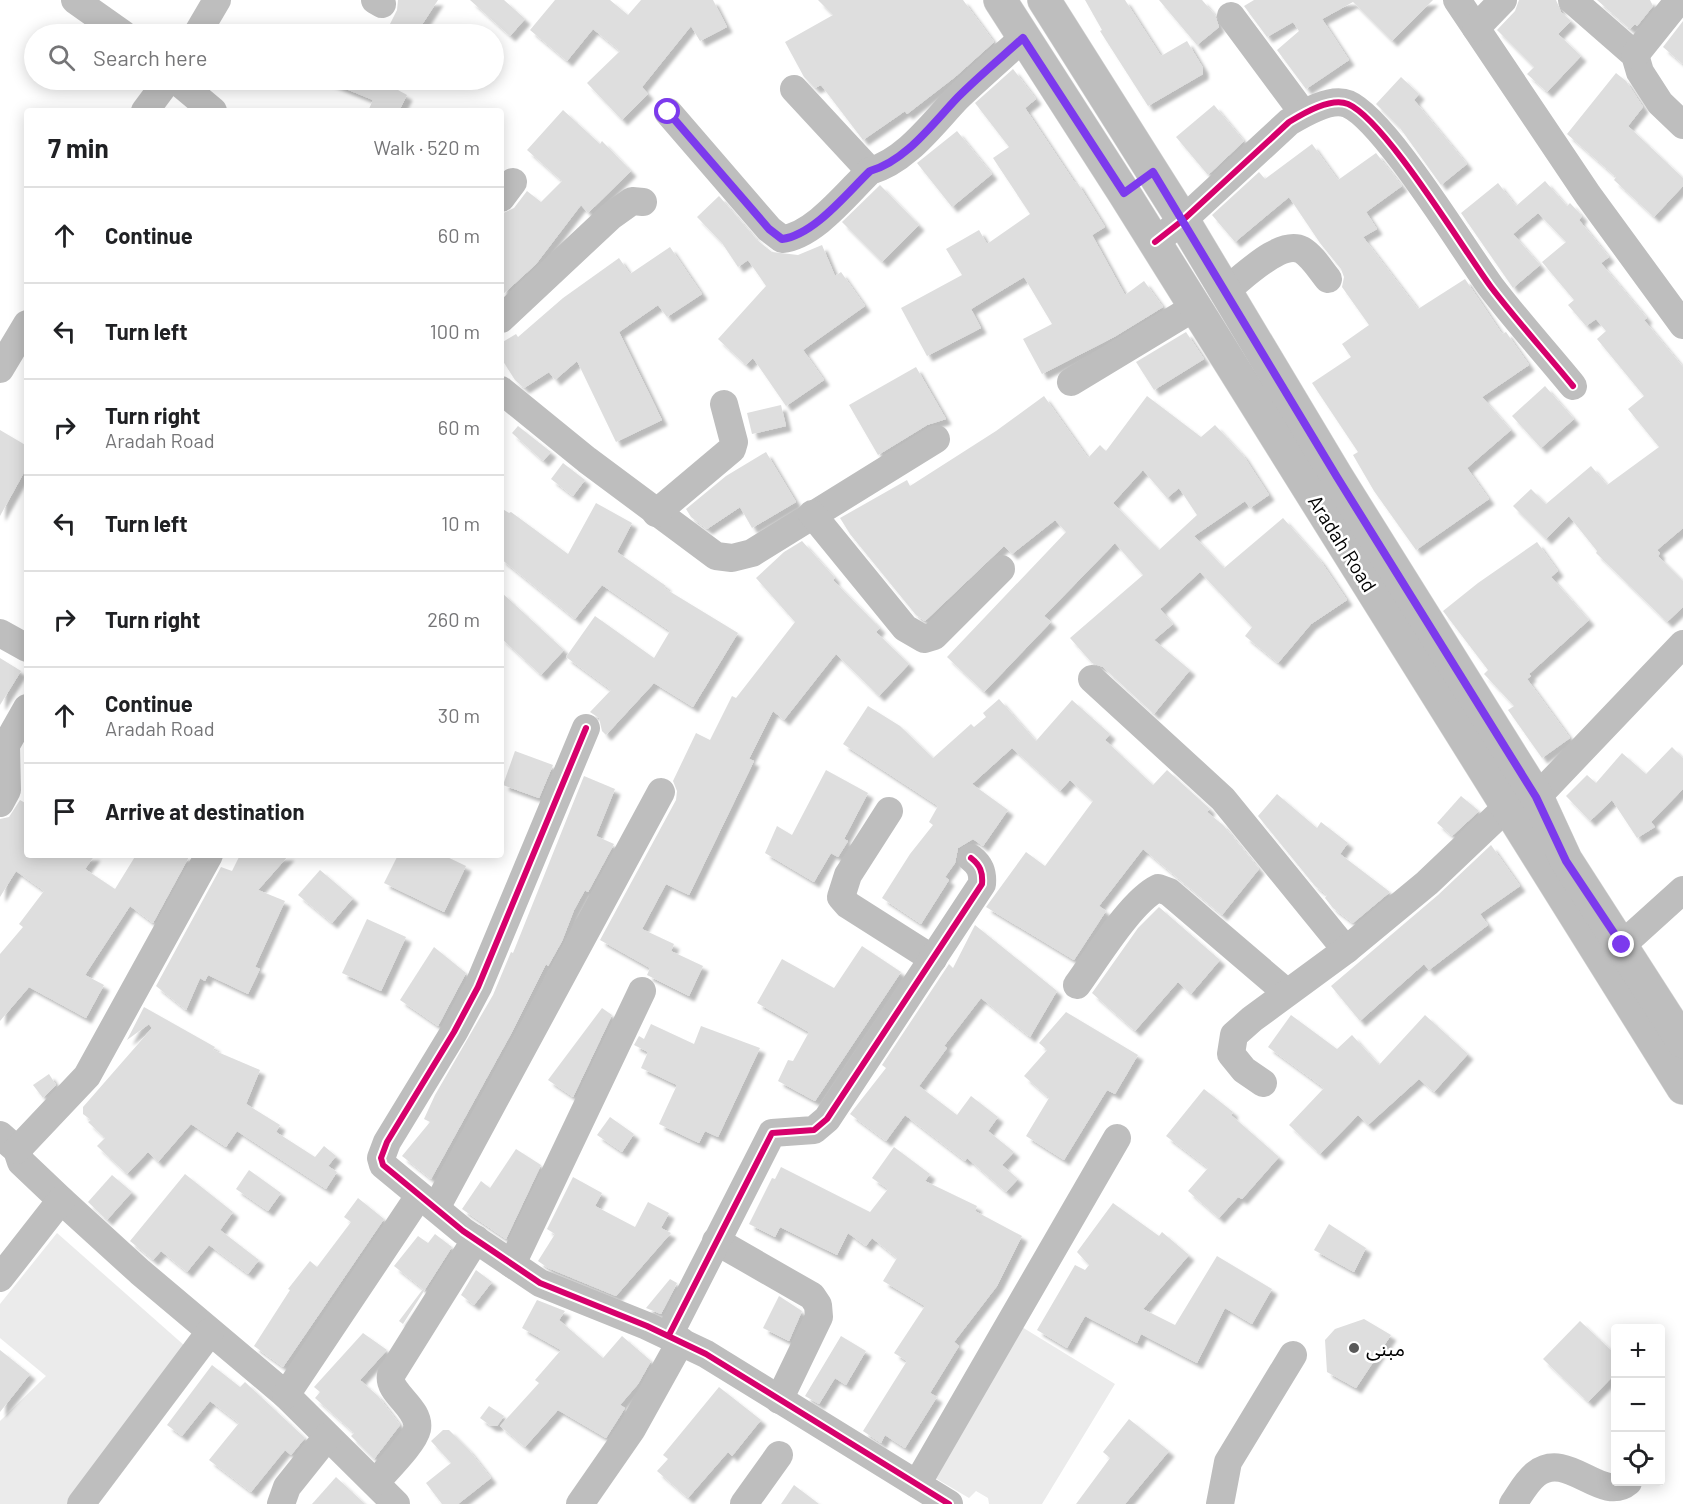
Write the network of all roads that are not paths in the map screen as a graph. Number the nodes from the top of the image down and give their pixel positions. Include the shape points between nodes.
1 (75, 0) edge
2 (217, 0) edge
3 (1000, 0) edge
4 (1044, 0) edge
5 (1457, 0) edge
6 (1503, 0) edge
7 (1572, 0) edge
8 (1679, 0) edge
9 (1232, 16) dead end
10 (109, 24) edge
11 (203, 24) edge
12 (1476, 28) junction
13 (1023, 38) junction
14 (1635, 55) junction
15 (794, 89) dead end
16 (161, 90) edge
17 (188, 90) edge
18 (147, 108) edge
19 (209, 108) edge
20 (668, 112) dead end
21 (1303, 114) junction
22 (1683, 125) edge
23 (870, 171) junction
24 (1153, 172) junction
25 (1124, 193) junction
26 (643, 202) dead end
27 (1182, 220) junction
28 (1155, 242) junction
29 (1328, 279) dead end
30 (1226, 291) junction
31 (1195, 307) junction
32 (504, 316) edge
33 (1683, 325) edge
34 (24, 329) edge
35 (0, 369) edge
36 (1071, 382) dead end
37 (1573, 386) dead end
38 (504, 392) edge
39 (724, 404) dead end
40 (936, 438) dead end
41 (656, 513) junction
42 (812, 514) junction
43 (1001, 569) dead end
44 (0, 633) edge
45 (1683, 644) edge
46 (24, 646) edge
47 (1092, 679) dead end
48 (24, 713) edge
49 (586, 728) dead end
50 (661, 792) dead end
51 (1522, 802) junction
52 (0, 803) edge
53 (889, 811) dead end
54 (206, 858) edge
55 (971, 858) dead end
56 (1683, 890) edge
57 (1622, 945) junction
58 (1346, 950) junction
59 (933, 958) junction
60 (1077, 985) dead end
61 (642, 991) dead end
62 (1286, 992) junction
63 (1683, 1042) edge
64 (1263, 1083) dead end
65 (1683, 1088) edge
66 (1117, 1138) dead end
67 (8, 1143) edge
68 (61, 1200) junction
69 (428, 1202) junction
70 (476, 1239) junction
71 (716, 1241) junction
72 (513, 1264) junction
73 (0, 1278) edge
74 (210, 1332) junction
75 (675, 1338) junction
76 (1293, 1355) dead end
77 (286, 1395) junction
78 (780, 1400) junction
79 (327, 1437) junction
80 (779, 1455) dead end
81 (376, 1482) junction
82 (917, 1484) junction
83 (1625, 1486) edge
84 (81, 1504) edge
85 (281, 1504) edge
86 (396, 1504) edge
87 (580, 1504) edge
88 (744, 1504) edge
89 (949, 1504) edge
90 (1220, 1504) edge
91 (1514, 1504) edge

1 - 10 street
2 - 11 street
3 - 13 main road, Aradah Road
4 - 24 main road
5 - 12 street
6 - 12 street
7 - 14 street
8 - 14 street
9 - 21 street
12 - 33 street via 1588,195
13 - 23 street via 930,128 882,167
13 - 25 main road, Aradah Road
14 - 22 street via 1640,72 1660,103
15 - 23 street
16 - 18 street
17 - 19 street
20 - 23 street via 782,239 808,231
21 - 27 street via 1289,122
21 - 37 street via 1338,101 1360,111 1377,126 1492,288
24 - 25 main road
24 - 27 main road
25 - 28 main road, Aradah Road
26 - 32 street via 632,201 611,216
27 - 28 street
27 - 30 main road
28 - 31 main road, Aradah Road
29 - 30 street via 1311,258 1290,247 1278,251
30 - 51 main road
31 - 36 street
31 - 51 main road, Aradah Road
34 - 35 street
38 - 41 street
39 - 41 street via 734,442 732,449
40 - 42 street
41 - 42 street via 716,556 732,558 752,553
42 - 43 street via 905,628 924,639 934,636
44 - 46 street
45 - 51 street
47 - 58 street via 1223,799
48 - 52 street via 6,745 8,790
49 - 69 street via 478,987 381,1158 389,1171
50 - 69 street
51 - 57 main road
51 - 58 street
51 - 65 main road, Aradah Road
53 - 59 street via 848,875 841,897
54 - 67 street via 87,1076
55 - 59 street via 979,865 982,884
56 - 57 street
57 - 63 main road
58 - 62 street
59 - 71 street via 827,1119 814,1130 772,1133
60 - 62 street via 1135,906 1158,888 1168,892
61 - 72 street
62 - 64 street via 1234,1035 1231,1045 1236,1062
66 - 82 street
67 - 68 street via 21,1162
68 - 73 street
68 - 74 street
69 - 70 street
69 - 77 street
70 - 72 street
70 - 81 street via 391,1375 391,1382 417,1427 414,1437
71 - 75 street
71 - 78 street via 812,1296 818,1305 819,1317
72 - 75 street via 540,1283
74 - 77 street
74 - 84 street
75 - 78 street
75 - 87 street via 632,1430
76 - 90 street via 1228,1462
77 - 79 street
78 - 82 street
79 - 81 street
79 - 85 street via 287,1487
80 - 88 street
81 - 86 street
82 - 89 street
83 - 91 street via 1613,1492 1595,1488 1565,1470 1550,1468 1537,1473

